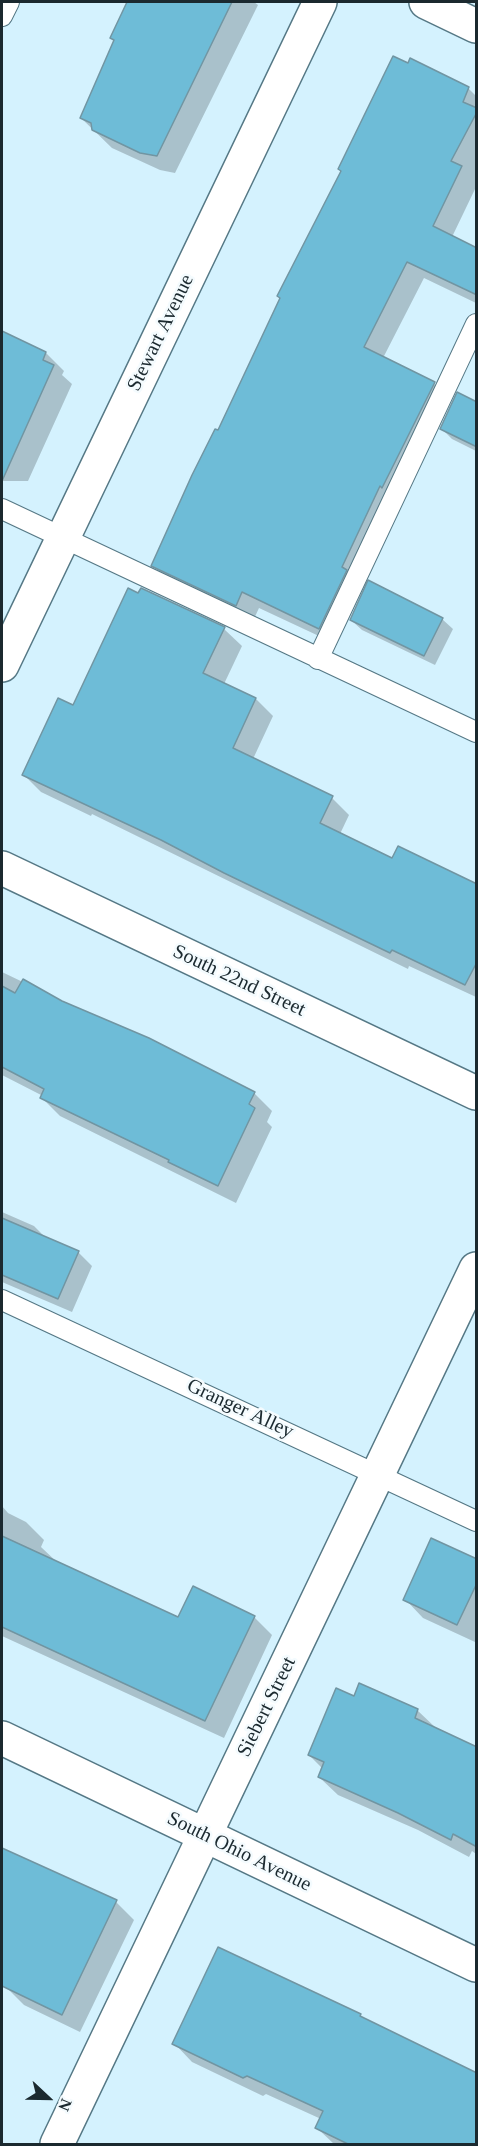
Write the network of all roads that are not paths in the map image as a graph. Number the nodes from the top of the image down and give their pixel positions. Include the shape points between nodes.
1 (9, 2) edge
2 (320, 2) edge
3 (426, 2) edge
4 (2, 16) edge
5 (477, 26) edge
6 (477, 324) edge
7 (2, 509) edge
8 (63, 538) junction
9 (318, 659) junction
10 (2, 665) edge
11 (477, 732) edge
12 (2, 868) edge
13 (477, 1094) edge
14 (477, 1269) edge
15 (2, 1300) edge
16 (381, 1474) junction
17 (477, 1521) edge
18 (2, 1738) edge
19 (204, 1835) junction
20 (477, 1965) edge
21 (57, 2145) edge

1 - 4 lane
2 - 8 street, Stewart Avenue
3 - 5 street
6 - 9 lane
7 - 8 lane
8 - 9 lane
8 - 10 street, Stewart Avenue
9 - 11 lane
12 - 13 street, South 22nd Street
14 - 16 street, Siebert Street
15 - 16 lane, Granger Alley
16 - 17 lane, Granger Alley
16 - 19 street, Siebert Street
18 - 19 street, South Ohio Avenue
19 - 20 street, South Ohio Avenue
19 - 21 street, Siebert Street

